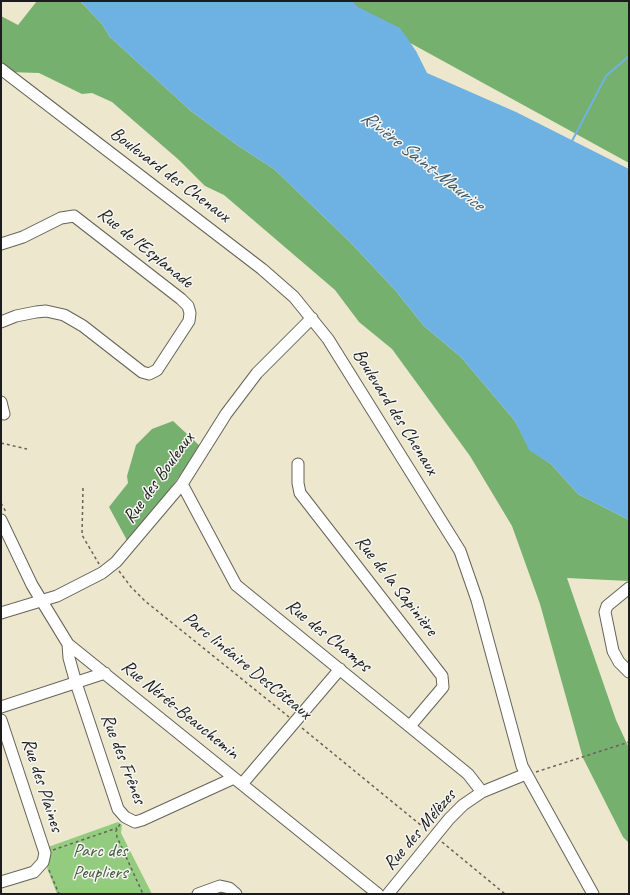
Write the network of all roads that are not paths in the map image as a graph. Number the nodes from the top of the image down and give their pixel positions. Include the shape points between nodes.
1 (2, 73) edge
2 (1, 244) edge
3 (312, 318) junction
4 (1, 322) edge
5 (1, 402) edge
6 (4, 414) dead end
7 (298, 464) dead end
8 (182, 484) junction
9 (5, 519) edge
10 (629, 588) edge
11 (42, 600) junction
12 (1, 613) edge
13 (68, 644) junction
14 (340, 669) junction
15 (105, 672) junction
16 (629, 672) edge
17 (76, 683) junction
18 (1, 707) edge
19 (1, 720) edge
20 (410, 726) junction
21 (526, 774) junction
22 (238, 781) junction
23 (482, 792) junction
24 (1, 882) edge
25 (233, 891) edge
26 (198, 894) edge
27 (378, 894) edge
28 (388, 894) edge
29 (593, 894) edge

1 - 3 street, Boulevard des Chenaux via 245,255 286,290
2 - 4 street, Rue de l'Esplanade via 23,237 66,216 74,216 185,302 190,317 157,370 149,374 142,372 83,326 64,315 46,311 36,312
3 - 8 street, Rue des Bouleaux via 275,353 248,384
3 - 21 street, Boulevard des Chenaux via 337,352 460,552 477,600 517,751
5 - 6 street
7 - 20 street, Rue de la Sapinière via 300,493 442,676 442,687
8 - 11 street, Rue des Bouleaux via 133,544 113,564 102,573 61,594
8 - 14 street, Rue des Champs via 234,582
9 - 11 street, Rue Nérée-Beauchemin via 32,586
10 - 16 street via 607,606 605,612 613,651
11 - 12 street, Rue des Bouleaux
11 - 13 street, Rue Nérée-Beauchemin
13 - 15 street, Rue Nérée-Beauchemin
13 - 17 street, Rue des Frênes
14 - 20 street, Rue des Champs
14 - 22 street, Rue des Frênes via 295,722
15 - 17 street
15 - 22 street, Rue Nérée-Beauchemin
17 - 18 street
17 - 22 street, Rue des Frênes via 118,809 125,818 135,822 142,820
19 - 24 street, Rue des Plaines via 44,857 34,872
20 - 23 street, Rue des Champs via 468,774
21 - 23 street, Rue des Mélèzes
21 - 29 street, Boulevard des Chenaux
22 - 27 street, Rue Nérée-Beauchemin
23 - 28 street, Rue des Mélèzes via 463,805
25 - 26 street via 217,886

